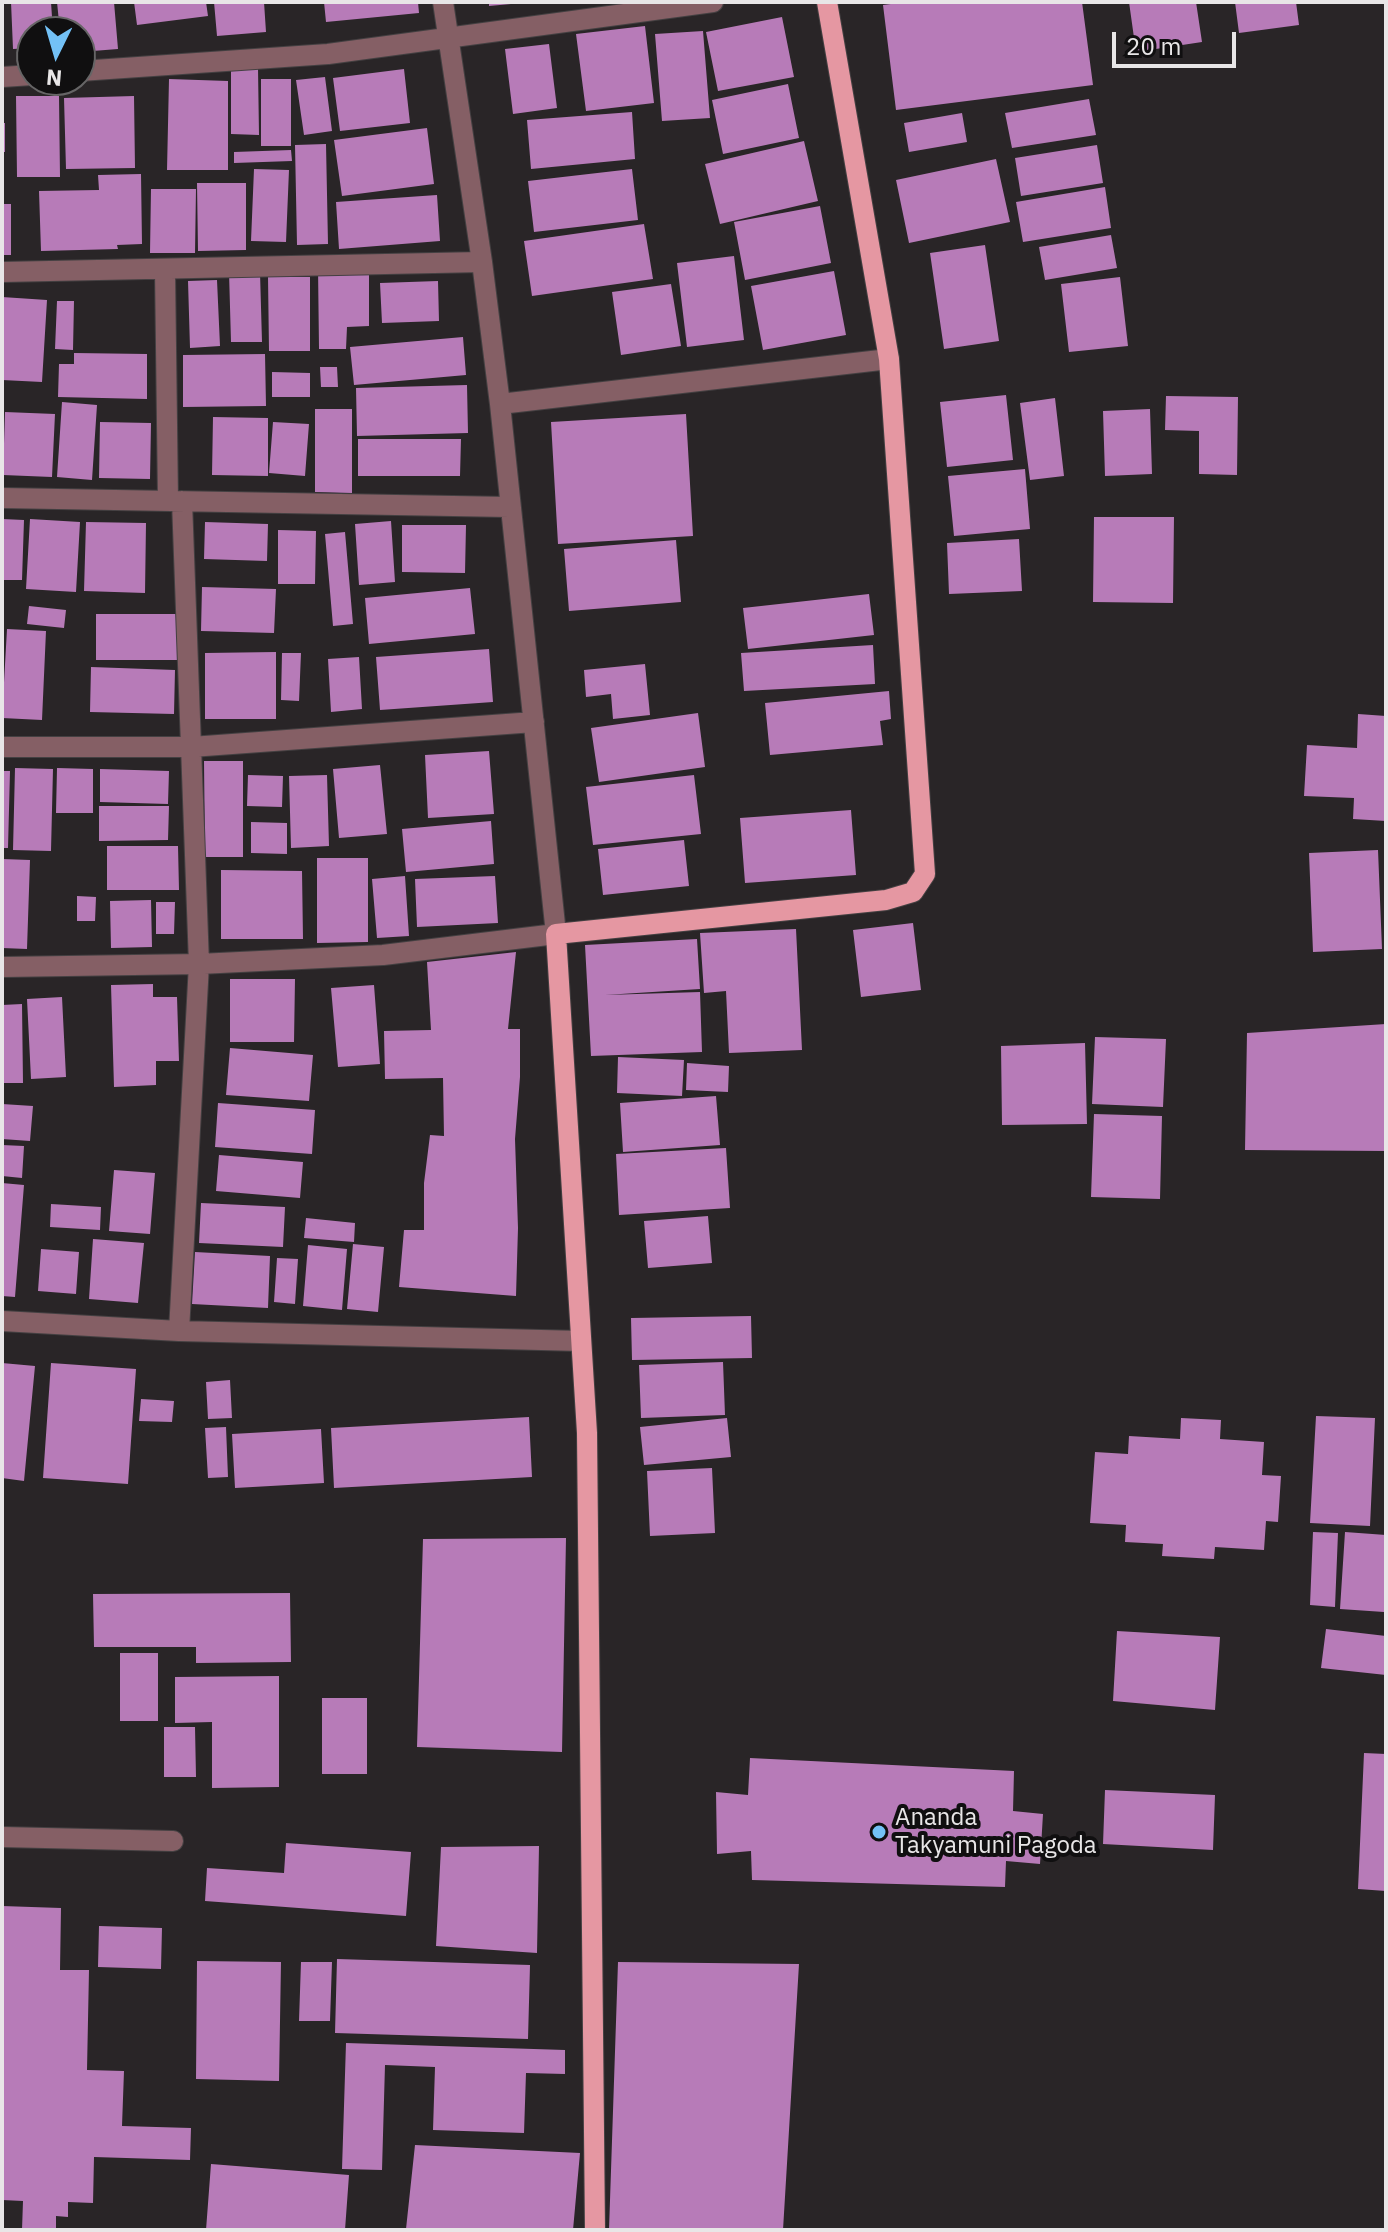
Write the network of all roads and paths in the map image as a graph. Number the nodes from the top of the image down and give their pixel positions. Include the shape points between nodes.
1 (443, 2) edge
2 (713, 2) edge
3 (827, 2) edge
4 (449, 38) junction
5 (96, 70) edge
6 (482, 262) junction
7 (165, 270) junction
8 (2, 272) edge
9 (889, 359) junction
10 (500, 404) junction
11 (2, 498) edge
12 (175, 501) junction
13 (509, 507) junction
14 (534, 722) junction
15 (2, 747) edge
16 (191, 747) junction
17 (556, 934) junction
18 (199, 964) junction
19 (2, 967) edge
20 (2, 1321) edge
21 (179, 1331) junction
22 (581, 1341) junction
23 (2, 1837) edge
24 (173, 1841) dead end
25 (595, 2230) edge

1 - 4 street
2 - 4 street
3 - 9 main road
4 - 5 street via 328,54
4 - 6 street
6 - 7 street
6 - 10 street
7 - 8 street
7 - 12 street
9 - 10 street
9 - 17 main road via 925,874 913,892 886,900
10 - 13 street
11 - 12 street
12 - 13 street
12 - 16 street
13 - 14 street
14 - 16 street
14 - 17 street
15 - 16 street
16 - 18 street
17 - 18 street via 383,955
17 - 22 main road
18 - 19 street
18 - 21 street
20 - 21 street
21 - 22 street
22 - 25 main road via 587,1433
23 - 24 street

